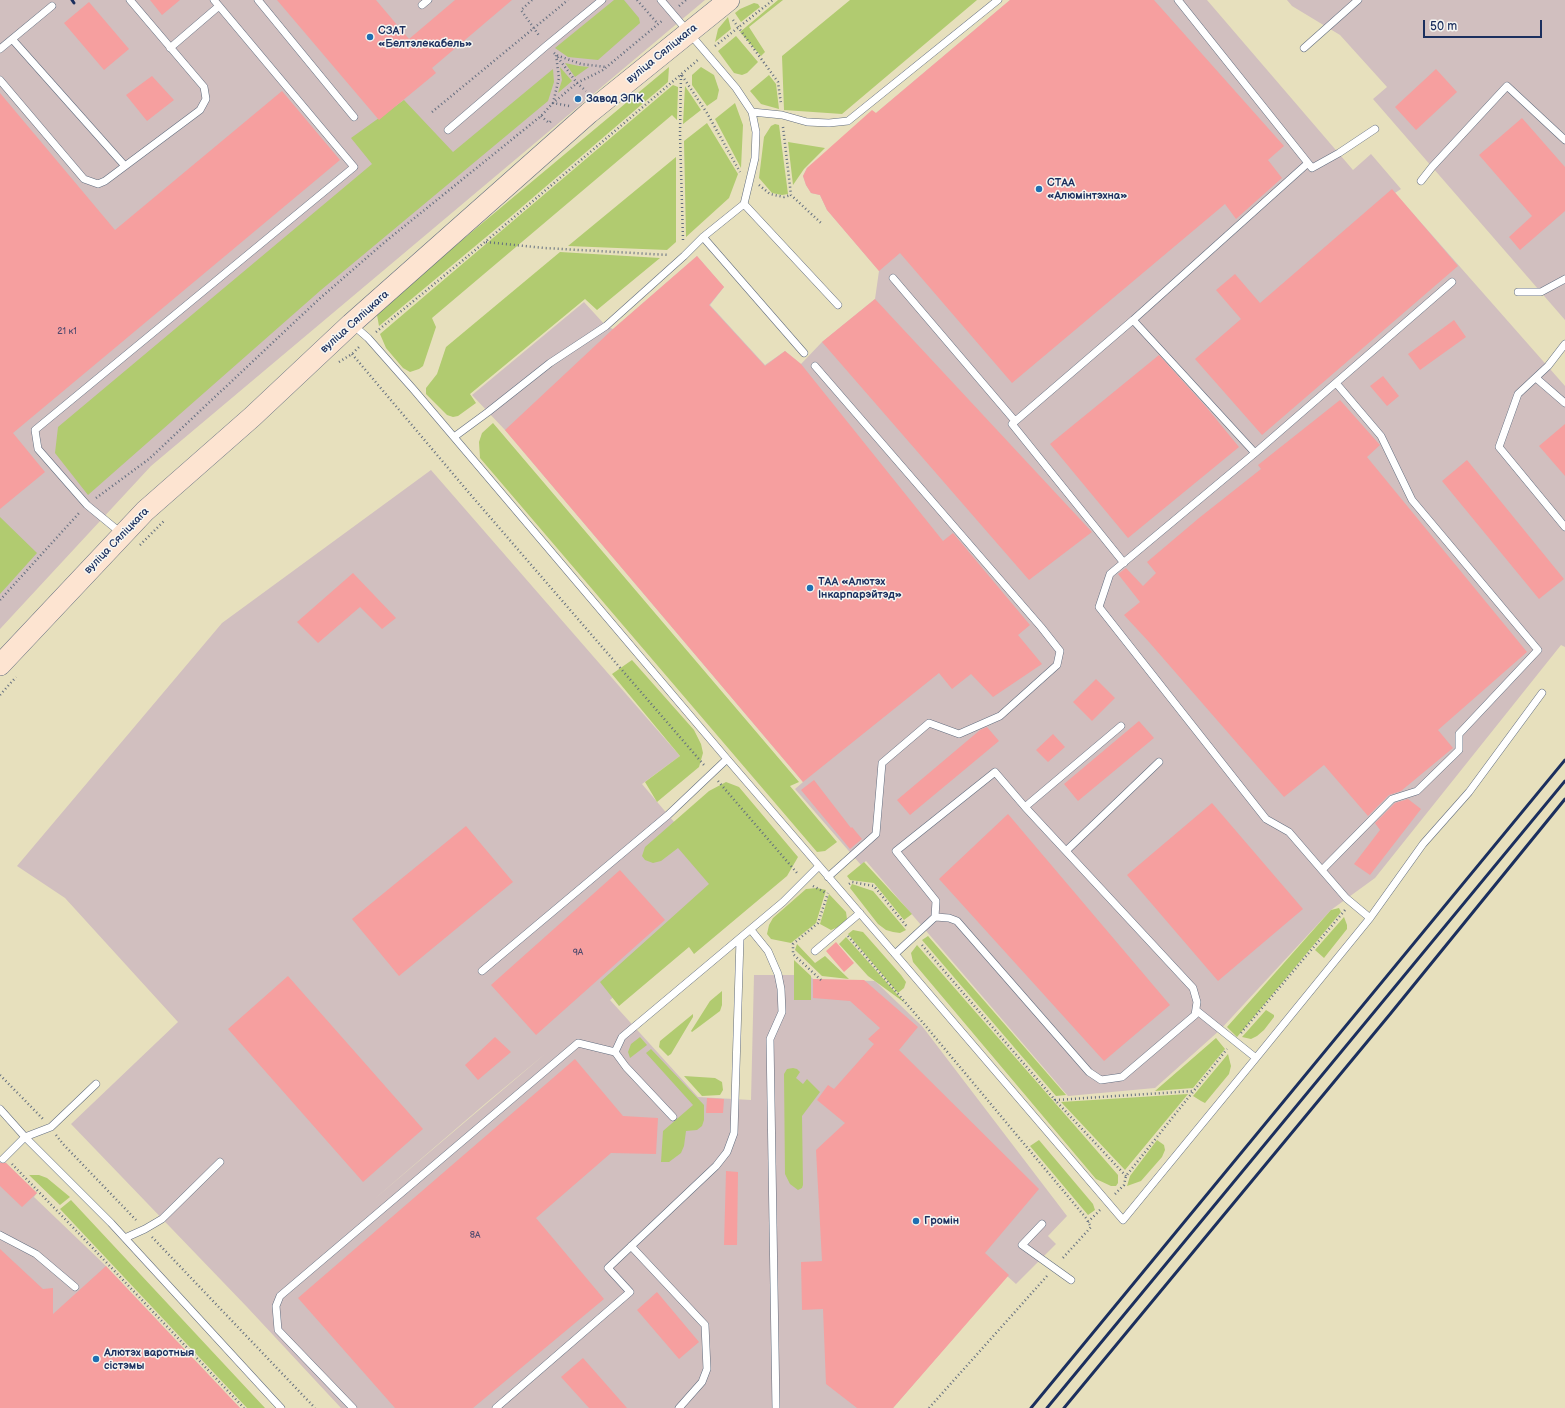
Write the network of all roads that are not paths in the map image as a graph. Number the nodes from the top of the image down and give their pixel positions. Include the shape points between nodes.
1 (130, 0) edge
2 (258, 0) edge
3 (428, 0) edge
4 (602, 0) edge
5 (661, 0) edge
6 (729, 0) edge
7 (998, 0) edge
8 (1178, 0) edge
9 (1358, 0) edge
10 (216, 3) edge
11 (422, 5) dead end
12 (52, 6) dead end
13 (688, 33) junction
14 (12, 40) junction
15 (170, 48) junction
16 (1304, 48) dead end
17 (0, 49) edge
18 (0, 80) edge
19 (752, 112) junction
20 (354, 117) dead end
21 (1375, 129) dead end
22 (448, 130) dead end
23 (1565, 140) edge
24 (1308, 162) junction
25 (125, 166) junction
26 (1421, 181) dead end
27 (744, 204) junction
28 (703, 237) junction
29 (893, 278) dead end
30 (1565, 279) edge
31 (1452, 282) dead end
32 (1518, 292) dead end
33 (838, 305) dead end
34 (1133, 320) junction
35 (351, 324) junction
36 (1565, 344) edge
37 (804, 353) dead end
38 (815, 366) dead end
39 (1536, 378) junction
40 (1336, 383) junction
41 (1565, 403) edge
42 (1015, 421) junction
43 (454, 437) junction
44 (1255, 453) junction
45 (1565, 527) edge
46 (129, 542) junction
47 (1124, 563) junction
48 (0, 665) edge
49 (1542, 694) dead end
50 (1122, 726) dead end
51 (727, 759) junction
52 (1159, 762) dead end
53 (1025, 807) junction
54 (1066, 850) junction
55 (818, 866) junction
56 (1322, 870) junction
57 (828, 877) junction
58 (860, 913) junction
59 (935, 917) junction
60 (1370, 918) junction
61 (751, 930) junction
62 (740, 939) junction
63 (815, 951) dead end
64 (896, 954) junction
65 (482, 971) dead end
66 (1196, 1010) junction
67 (615, 1052) junction
68 (1256, 1058) junction
69 (96, 1084) dead end
70 (0, 1109) edge
71 (673, 1117) dead end
72 (26, 1137) junction
73 (4, 1158) road end
74 (220, 1162) dead end
75 (1042, 1224) dead end
76 (0, 1235) edge
77 (125, 1238) junction
78 (632, 1246) junction
79 (1071, 1280) dead end
80 (75, 1287) dead end
81 (281, 1408) edge
82 (353, 1408) edge
83 (496, 1408) edge
84 (678, 1408) edge
85 (776, 1408) edge

1 - 15 lane
2 - 20 lane
3 - 11 lane
4 - 22 lane
5 - 13 lane
6 - 13 main road, вуліца Сяліцкага
7 - 19 lane via 848,121 807,122 782,115
8 - 24 lane
9 - 16 lane
10 - 15 lane
10 - 46 lane via 354,167 35,430 38,449 87,505
12 - 14 lane
13 - 19 lane via 736,88
13 - 35 main road, вуліца Сяліцкага via 589,113
14 - 17 lane
14 - 25 lane
15 - 25 lane via 204,87 206,99 200,110
18 - 25 lane via 84,179 98,184
19 - 27 lane via 756,132 756,158
21 - 24 lane via 1312,168
23 - 26 lane via 1507,86
24 - 34 lane
27 - 28 lane
27 - 33 lane
28 - 37 lane
28 - 43 lane via 606,326 550,363
29 - 42 lane
30 - 32 lane via 1541,292
31 - 40 lane
34 - 42 lane
34 - 44 lane
35 - 43 lane via 368,338
35 - 46 main road, вуліца Сяліцкага via 252,417 145,511
36 - 39 lane
38 - 57 lane via 1060,651 1057,665 1000,716 959,734 929,724 882,763 876,834
39 - 41 lane
39 - 45 lane via 1518,394 1499,447
40 - 44 lane
40 - 56 lane via 1381,436 1412,500 1538,650 1459,734 1459,750 1416,791 1392,799
42 - 47 lane via 1012,424
43 - 51 lane
44 - 47 lane
46 - 48 main road, вуліца Сяліцкага
47 - 56 lane via 1110,574 1099,607 1266,819 1289,832
49 - 60 lane via 1469,792 1423,844
50 - 53 lane
51 - 55 lane
51 - 65 lane via 668,815
52 - 54 lane
53 - 54 lane
53 - 59 lane via 995,772 896,851 936,901
54 - 66 lane via 1193,988 1197,1002
55 - 57 lane
55 - 61 lane
56 - 60 lane via 1352,903
57 - 58 lane
58 - 63 lane
58 - 64 lane
59 - 64 lane
59 - 66 lane via 956,921 1089,1072 1101,1080 1122,1077 1195,1015
60 - 68 lane
61 - 62 lane
61 - 85 lane via 768,951 778,974 782,997 782,1012 770,1038
62 - 67 lane via 622,1037
62 - 78 lane via 734,1133 727,1152 716,1166
64 - 68 lane via 1123,1220
66 - 68 lane
67 - 71 lane
67 - 82 lane via 578,1043 280,1296 276,1306 278,1330
69 - 72 lane via 51,1127
70 - 72 lane
72 - 73 lane
72 - 77 lane
74 - 77 lane via 162,1219
75 - 79 lane via 1022,1245
76 - 80 lane via 36,1254
77 - 81 lane
78 - 83 lane via 608,1268 630,1292
78 - 84 lane via 705,1325 707,1369 702,1382

